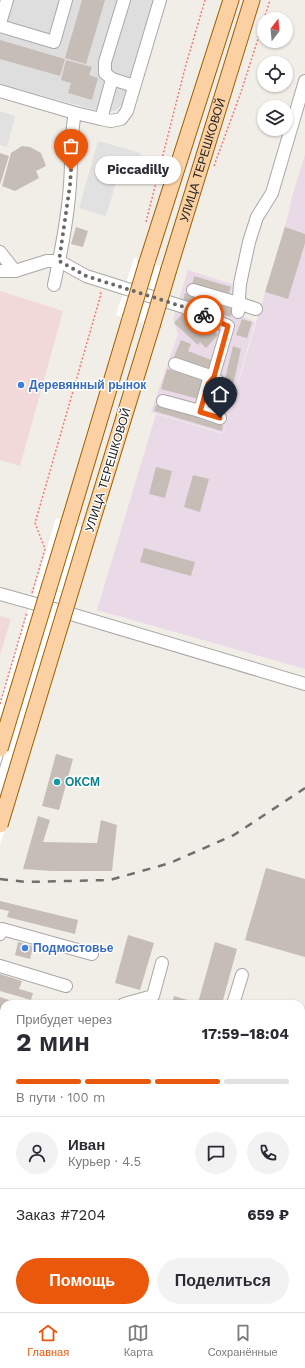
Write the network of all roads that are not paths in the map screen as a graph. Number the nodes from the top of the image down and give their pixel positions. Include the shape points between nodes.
1 (7, 0) edge
2 (66, 0) edge
3 (124, 0) edge
4 (160, 0) edge
5 (231, 0) edge
6 (252, 0) edge
7 (0, 23) edge
8 (0, 26) edge
9 (112, 79) junction
10 (305, 81) edge
11 (134, 86) junction
12 (0, 91) edge
13 (75, 113) junction
14 (106, 120) junction
15 (0, 252) edge
16 (59, 261) junction
17 (0, 271) edge
18 (15, 271) junction
19 (54, 285) dead end
20 (193, 290) dead end
21 (238, 307) junction
22 (256, 309) dead end
23 (175, 364) dead end
24 (214, 377) junction
25 (231, 393) dead end
26 (163, 401) dead end
27 (200, 412) junction
28 (220, 418) dead end
29 (0, 594) edge
30 (54, 609) junction
31 (305, 684) edge
32 (0, 749) edge
33 (3, 768) edge
34 (0, 789) edge
35 (0, 825) edge
36 (0, 934) edge
37 (92, 954) dead end
38 (162, 963) dead end
39 (0, 966) edge
40 (242, 975) dead end
41 (66, 986) dead end
42 (138, 1000) edge
43 (234, 1000) edge

1 - 7 street
2 - 8 street via 54,42
3 - 9 street via 104,74
4 - 11 street
5 - 32 main road, УЛИЦА ТЕРЕШКОВОЙ, bridge via 147,262
6 - 35 main road, УЛИЦА ТЕРЕШКОВОЙ, bridge
9 - 11 street
9 - 14 street
10 - 21 street via 272,193 257,217 240,284
11 - 14 street via 127,111 121,119
12 - 13 street
13 - 14 street
13 - 16 street via 72,127 70,185
15 - 18 street
16 - 18 street via 47,261
16 - 19 street
16 - 24 street via 86,276 184,307 228,326
17 - 18 street
20 - 21 street
21 - 22 street
23 - 24 street
24 - 25 street
24 - 27 street via 208,384
26 - 27 street
27 - 28 street
29 - 30 street
30 - 31 street
30 - 33 street
33 - 34 street
36 - 37 street via 2,929
38 - 42 street via 153,996
39 - 41 street
40 - 43 street

